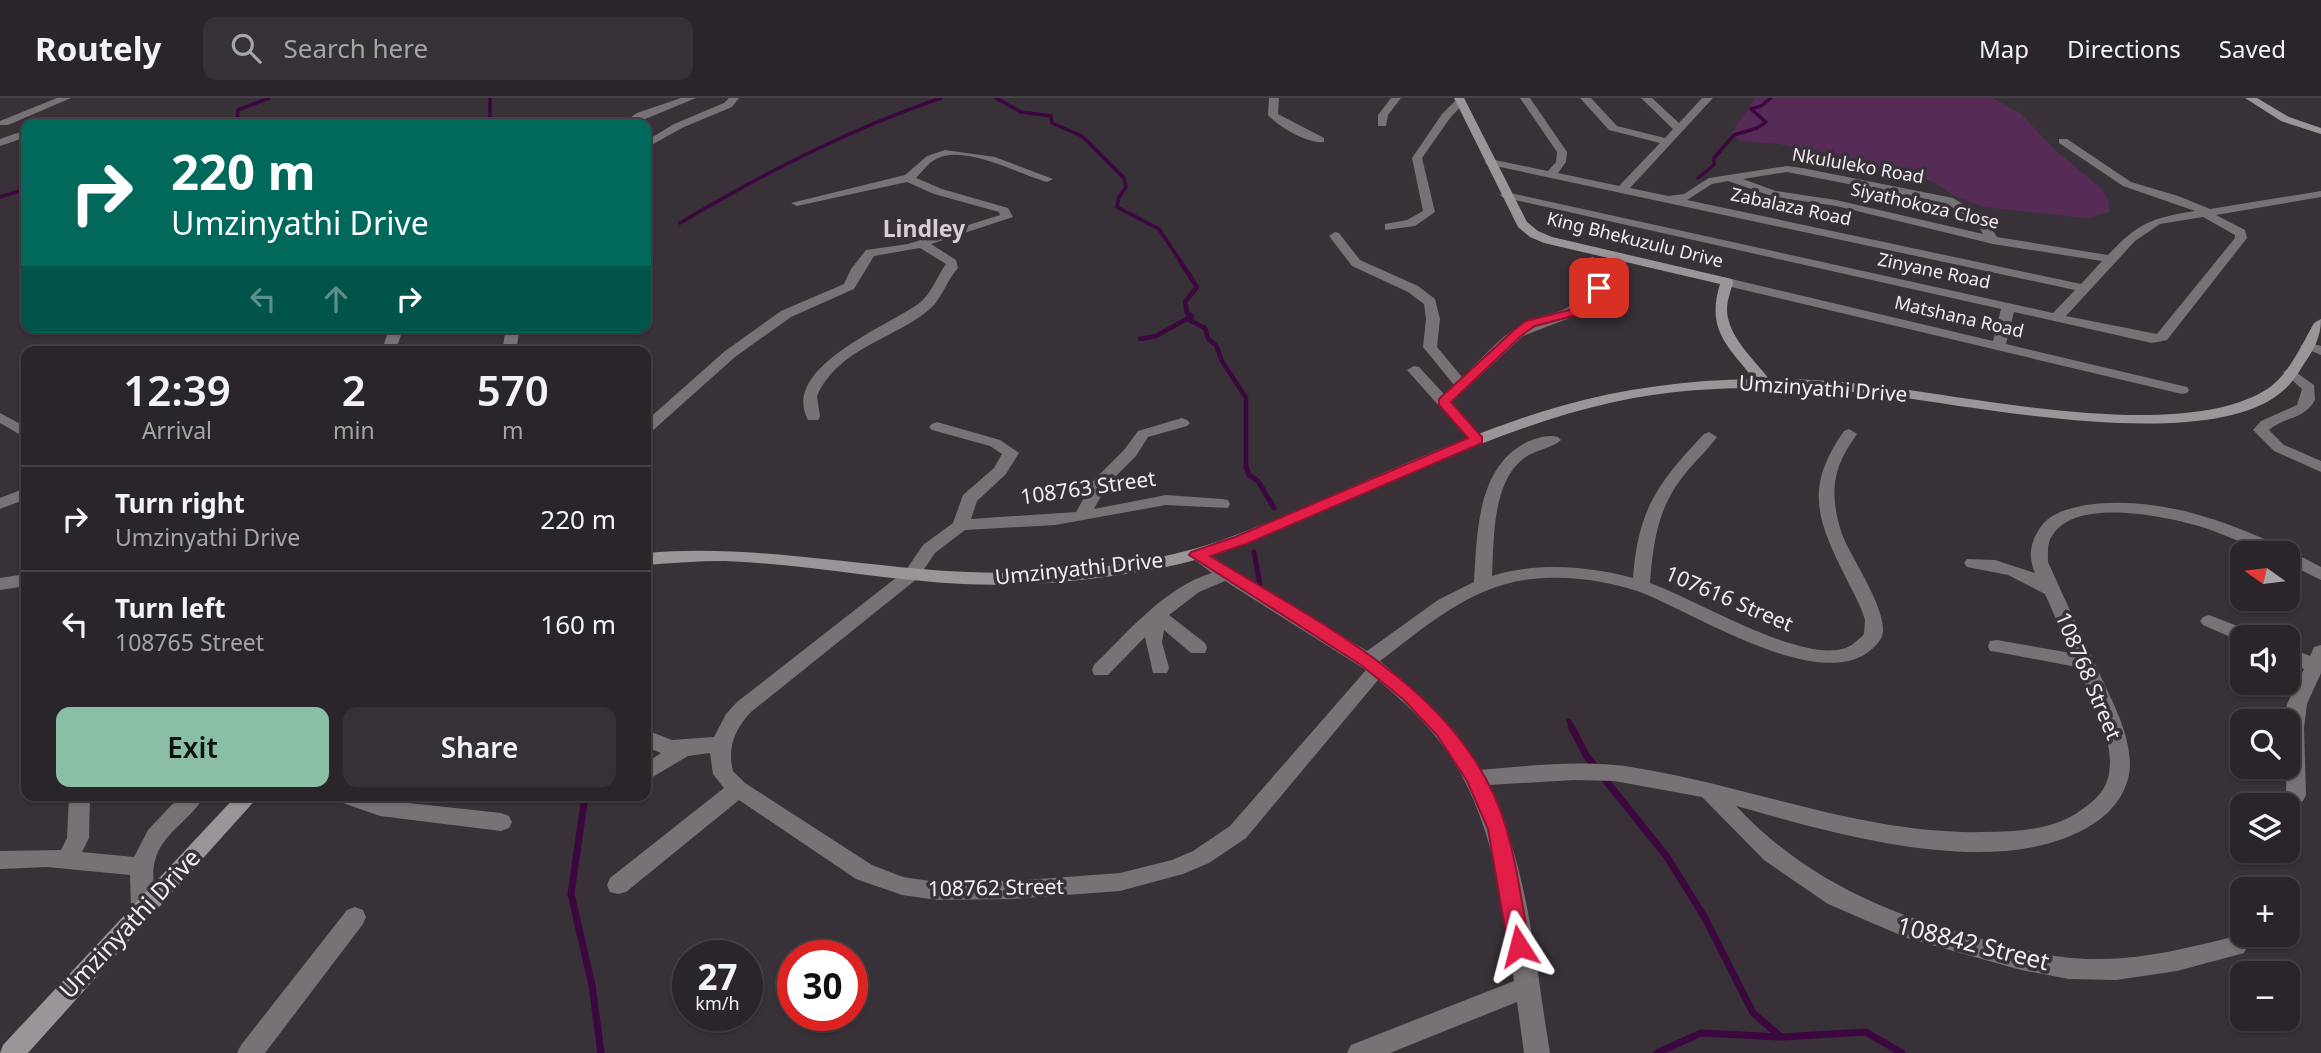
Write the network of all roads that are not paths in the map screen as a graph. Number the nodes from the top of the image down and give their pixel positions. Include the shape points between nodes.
1 (66, 98) edge
2 (691, 98) edge
3 (734, 98) edge
4 (1274, 98) edge
5 (1396, 98) edge
6 (1525, 98) edge
7 (1585, 98) edge
8 (1646, 98) edge
9 (1708, 98) edge
10 (2250, 98) edge
11 (1460, 100) edge
12 (634, 119) edge
13 (2, 123) edge
14 (1382, 124) dead end
15 (21, 129) edge
16 (1679, 129) junction
17 (2321, 131) edge
18 (21, 132) edge
19 (1320, 140) dead end
20 (2063, 141) dead end
21 (0, 142) edge
22 (651, 142) edge
23 (1667, 142) junction
24 (1490, 162) junction
25 (1551, 174) junction
26 (909, 178) junction
27 (1047, 179) dead end
28 (1732, 180) junction
29 (1623, 189) junction
30 (2321, 194) edge
31 (1506, 195) junction
32 (1663, 198) junction
33 (797, 203) dead end
34 (2206, 212) junction
35 (1389, 227) dead end
36 (1335, 236) dead end
37 (1993, 240) junction
38 (921, 243) junction
39 (2111, 259) junction
40 (1593, 261) dead end
41 (1727, 282) junction
42 (2084, 288) junction
43 (2009, 306) junction
44 (2058, 316) junction
45 (2321, 323) edge
46 (1999, 346) junction
47 (2314, 348) edge
48 (1414, 370) dead end
49 (2290, 372) junction
50 (1765, 383) junction
51 (1463, 387) junction
52 (2182, 390) dead end
53 (1444, 402) junction
54 (0, 417) edge
55 (813, 417) dead end
56 (1182, 423) dead end
57 (651, 425) edge
58 (937, 427) dead end
59 (21, 430) edge
60 (1849, 434) dead end
61 (1709, 437) dead end
62 (1477, 440) junction
63 (1553, 440) dead end
64 (2321, 467) edge
65 (21, 496) edge
66 (0, 504) edge
67 (1222, 504) dead end
68 (1082, 516) junction
69 (961, 525) junction
70 (2254, 541) edge
71 (1197, 555) junction
72 (651, 559) edge
73 (2300, 562) edge
74 (1973, 563) dead end
75 (2318, 570) edge
76 (912, 573) junction
77 (1225, 575) junction
78 (21, 581) edge
79 (0, 584) edge
80 (1483, 584) junction
81 (1641, 586) junction
82 (2052, 591) junction
83 (1157, 615) junction
84 (2209, 621) dead end
85 (2230, 630) edge
86 (1997, 646) dead end
87 (1198, 648) dead end
88 (2300, 656) edge
89 (2318, 659) edge
90 (2084, 662) junction
91 (1372, 665) junction
92 (1160, 668) dead end
93 (1101, 670) dead end
94 (651, 740) edge
95 (721, 744) junction
96 (684, 748) junction
97 (651, 771) edge
98 (1476, 778) junction
99 (738, 789) junction
100 (1710, 792) junction
101 (2296, 793) edge
102 (79, 801) edge
103 (189, 801) edge
104 (244, 801) edge
105 (361, 801) edge
106 (501, 822) dead end
107 (0, 860) edge
108 (68, 860) junction
109 (142, 867) junction
110 (618, 885) dead end
111 (142, 910) junction
112 (355, 917) dead end
113 (2232, 947) edge
114 (1526, 986) junction
115 (12, 1053) edge
116 (250, 1053) edge
117 (1360, 1053) edge
118 (1536, 1053) edge

1 - 13 street
2 - 12 street
3 - 22 street
4 - 19 street via 1273,115
5 - 14 street
6 - 25 street via 1561,149 1561,162
7 - 23 street via 1613,128
8 - 16 street
9 - 16 street
10 - 17 street via 2279,116
11 - 24 street, King Bhekuzulu Drive
11 - 35 street via 1418,158 1429,212 1411,223
13 - 15 street
16 - 23 street
18 - 21 street
20 - 34 street via 2127,184
23 - 29 street
24 - 25 street, Zabalaza Road
24 - 31 street, King Bhekuzulu Drive
25 - 29 street, Zabalaza Road
26 - 27 street via 931,157 948,154 998,160
26 - 33 street
26 - 38 street via 1007,214 1005,219
28 - 32 street, Nkululeko Road via 1709,181 1687,197
28 - 37 street, Siyathokoza Close via 1774,194 1829,201
28 - 37 street, Nkululeko Road via 1787,169 1940,198 1976,217
29 - 32 street, Zabalaza Road
30 - 34 street
31 - 41 street, King Bhekuzulu Drive via 1522,224 1540,237
31 - 43 street, Zinyane Road
32 - 42 street, Zabalaza Road
34 - 39 street via 2150,225
34 - 44 street, Zinyane Road via 2236,229 2241,238 2162,337 2149,338
36 - 51 street via 1356,263 1413,289 1430,302 1430,347
37 - 39 street, Siyathokoza Close
38 - 55 street via 951,261 952,268 942,275 930,301 841,358 817,380 810,397
38 - 57 street via 870,253 850,285 786,314 730,354
39 - 42 street
40 - 51 street via 1589,280 1599,288 1590,298 1573,312 1518,332
41 - 46 street, Matshana Road
41 - 50 street, King Bhekuzulu Drive via 1720,306 1722,320
42 - 44 street
43 - 44 street, Zinyane Road
43 - 46 street
45 - 47 street, Umzinyathi Drive
46 - 52 street, Matshana Road
47 - 49 street, Umzinyathi Drive
48 - 53 street
49 - 50 street, Umzinyathi Drive via 2271,393 2250,404 2156,419
49 - 64 street via 2309,388 2308,401 2298,412 2261,430 2279,448
50 - 62 street, Umzinyathi Drive via 1686,386 1596,399
51 - 53 street
53 - 62 street
54 - 59 street
56 - 68 street via 1143,434 1100,483
58 - 69 street, 108763 Street via 995,443 1010,452 1000,471 969,499
60 - 81 street, 107616 Street via 1829,467 1825,503 1830,528 1874,618 1874,632 1864,646 1835,656 1797,653
61 - 81 street via 1654,509
62 - 71 street, Umzinyathi Drive
63 - 80 street via 1532,446 1499,476
65 - 66 street
67 - 68 street, 108763 Street via 1166,500
68 - 69 street, 108763 Street
69 - 76 street, 108763 Street via 929,549
70 - 82 street, 108768 Street via 2183,516 2132,509 2082,510 2053,522 2040,540 2039,562
71 - 76 street, Umzinyathi Drive via 1103,572 1008,579
71 - 77 street
72 - 76 street, Umzinyathi Drive via 742,555
73 - 75 street
74 - 82 street via 2021,571
76 - 95 street via 744,707
77 - 83 street via 1211,577
77 - 91 street
78 - 79 street
80 - 81 street, 107616 Street via 1560,572
80 - 91 street, 107616 Street via 1446,603
82 - 90 street, 108768 Street
83 - 87 street
83 - 92 street via 1153,642
83 - 93 street
84 - 85 street
86 - 90 street
88 - 89 street
89 - 101 street via 2297,704
90 - 100 street, 108768 Street via 2117,738 2120,780 2106,802 2072,826 2007,841 1931,843 1875,835
91 - 98 street via 1426,710
91 - 99 street, 108762 Street via 1238,832 1201,857 1120,882 1011,890 937,891 902,886 864,872
94 - 96 street via 664,747
95 - 96 street
95 - 99 street, 108762 Street via 723,774
96 - 97 street
98 - 100 street, 108768 Street via 1613,772
98 - 114 street via 1502,846
99 - 110 street
100 - 113 street, 108842 Street via 1741,827 1790,868 1847,903 1927,936 2023,960 2084,969 2115,970
102 - 108 street via 78,838
103 - 109 street via 158,834
104 - 111 street, Umzinyathi Drive
105 - 106 street via 380,808
107 - 108 street
108 - 109 street
109 - 111 street
111 - 115 street, Umzinyathi Drive
112 - 116 street
114 - 117 street
114 - 118 street

